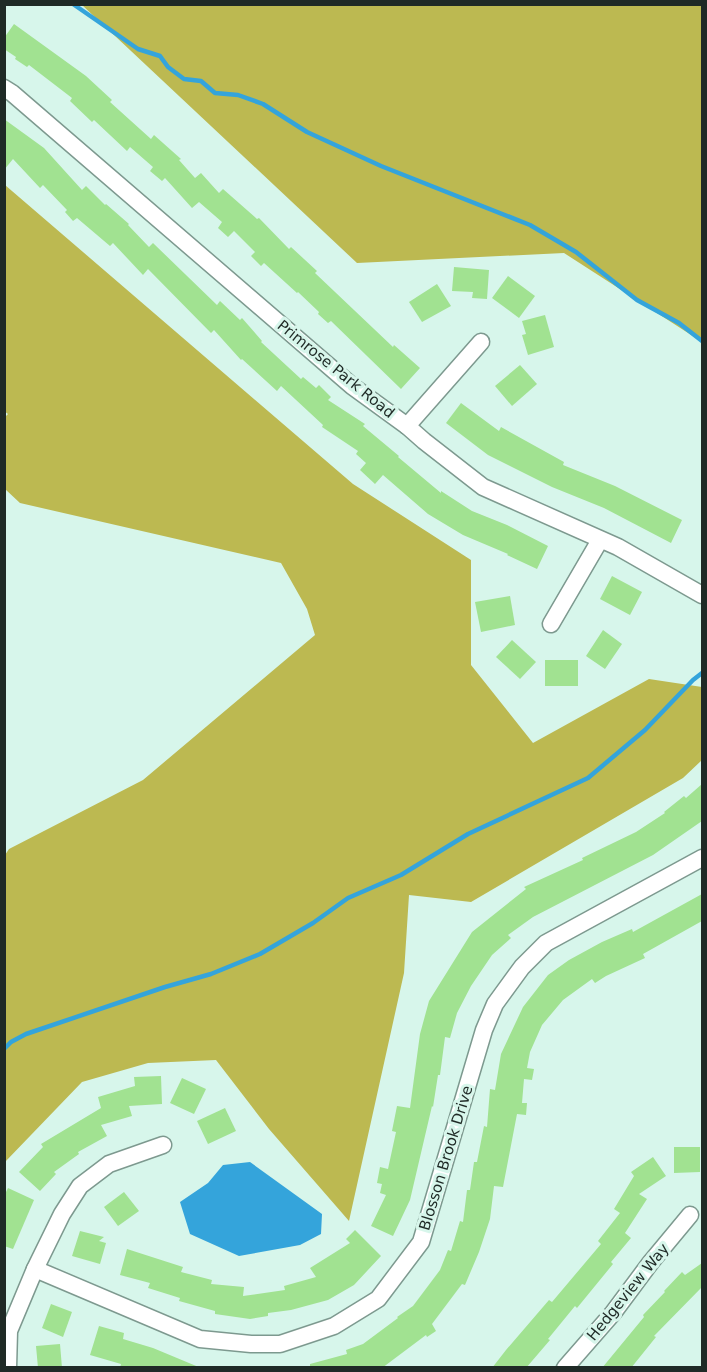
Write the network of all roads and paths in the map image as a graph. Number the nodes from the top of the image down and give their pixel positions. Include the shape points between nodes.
1 (4, 88) edge
2 (481, 342) dead end
3 (407, 426) junction
4 (600, 540) junction
5 (702, 595) edge
6 (551, 624) dead end
7 (702, 858) edge
8 (163, 1145) dead end
9 (690, 1215) dead end
10 (35, 1269) junction
11 (8, 1368) edge
12 (565, 1368) edge

1 - 3 street, Primrose Park Road via 352,386
2 - 3 street
3 - 4 street, Primrose Park Road via 483,487
4 - 5 street, Primrose Park Road
4 - 6 street
7 - 10 street, Blosson Brook Drive via 546,943 522,967 495,1004 484,1030 421,1242 378,1299 334,1326 280,1344 251,1344 200,1339
8 - 10 street via 109,1164 80,1186
9 - 12 street, Hedgeview Way
10 - 11 street via 9,1330

